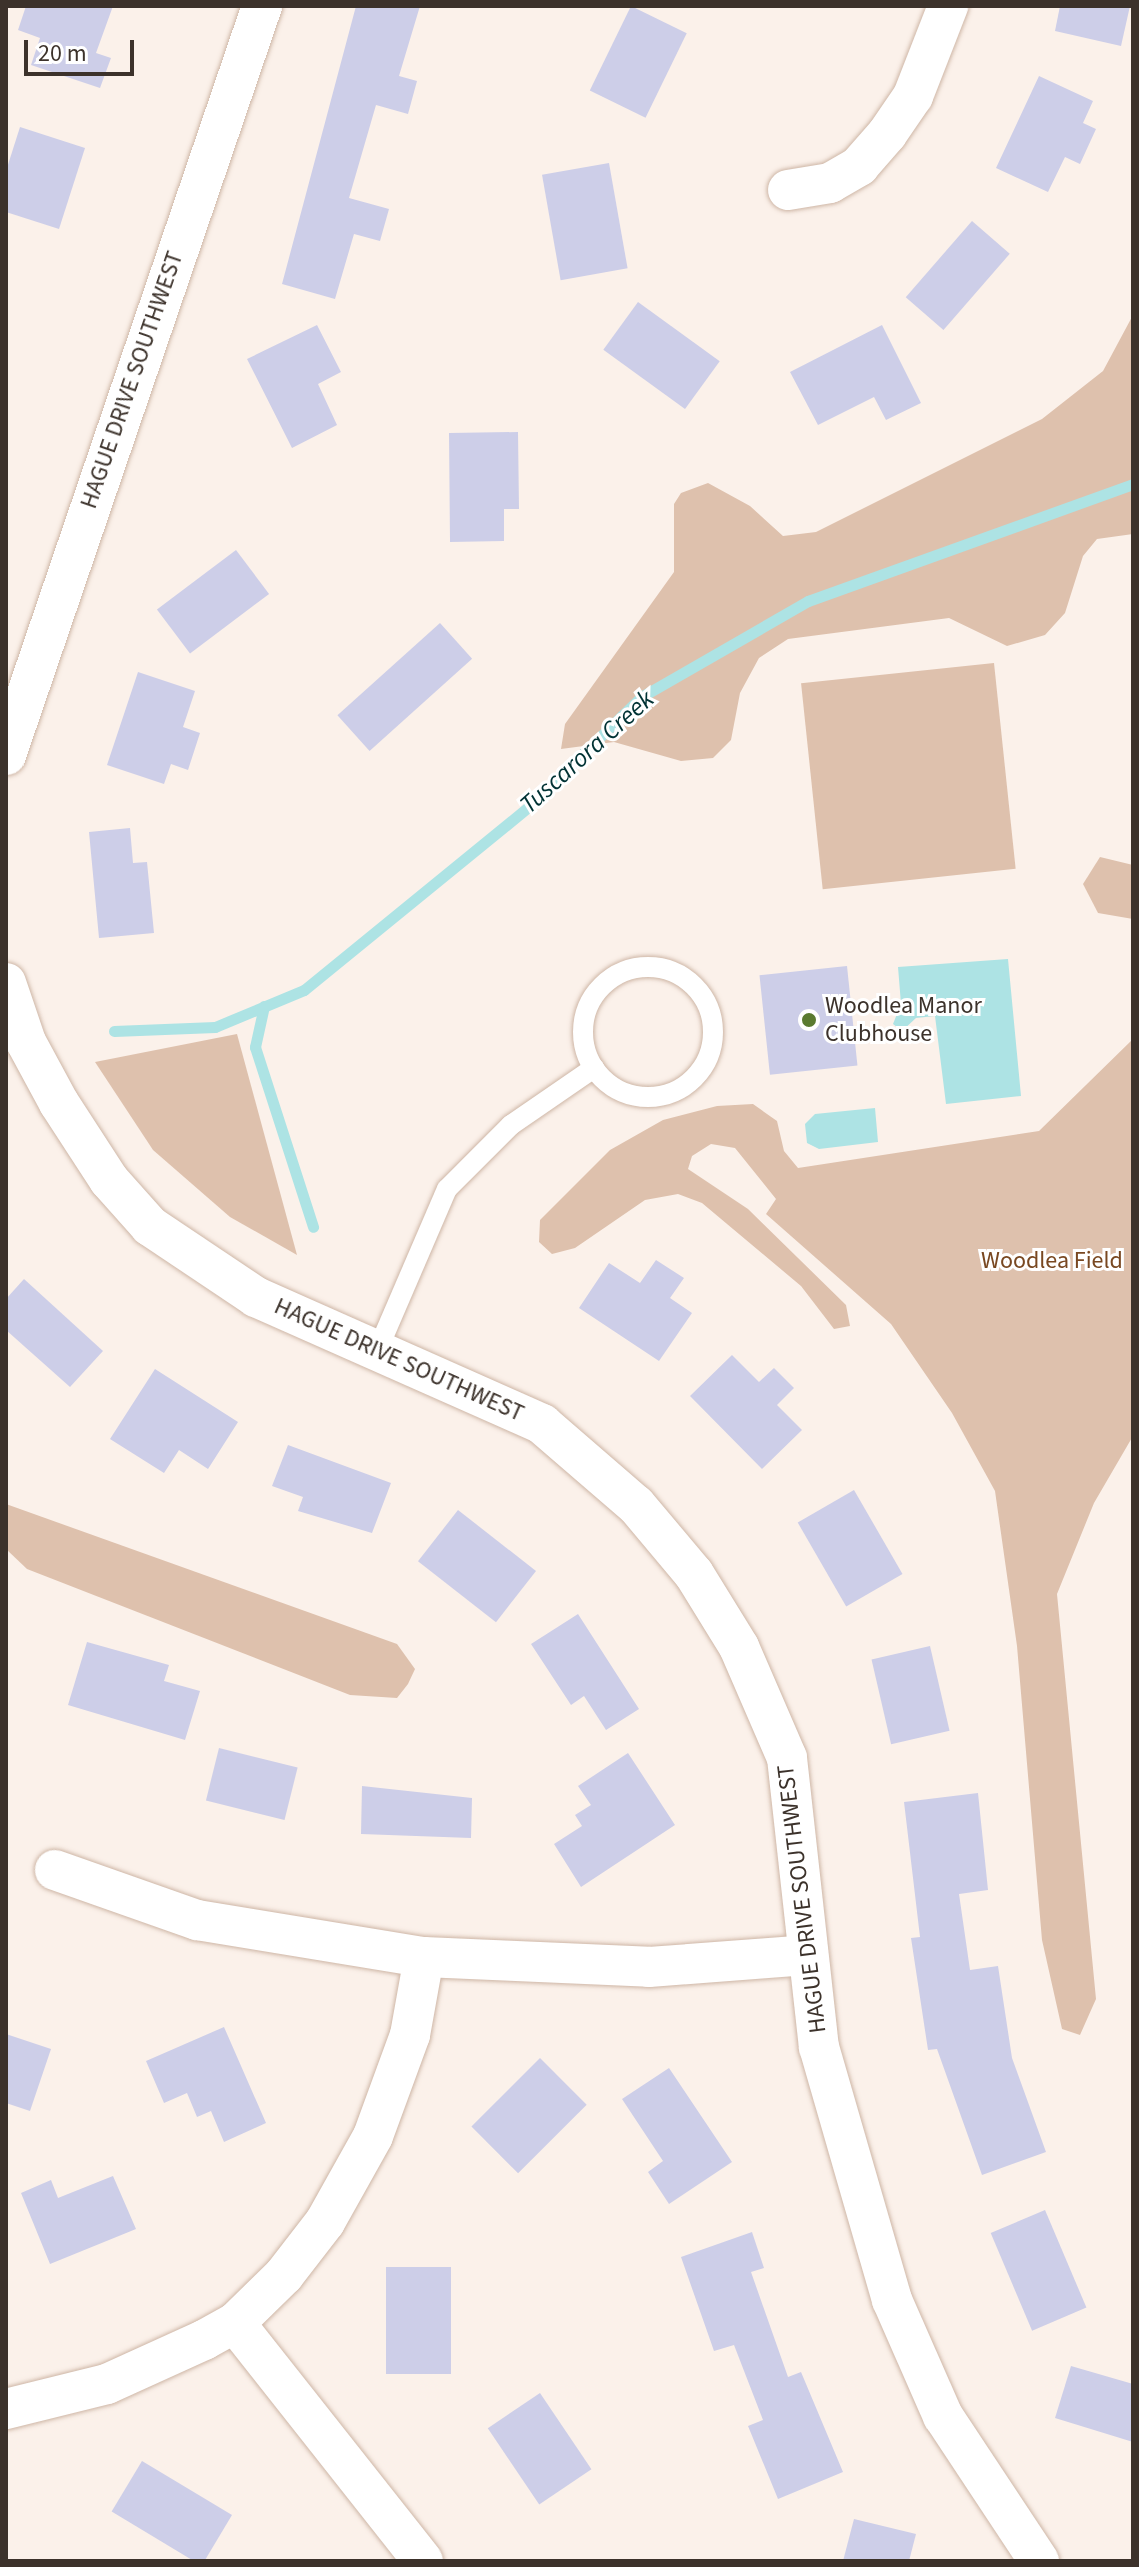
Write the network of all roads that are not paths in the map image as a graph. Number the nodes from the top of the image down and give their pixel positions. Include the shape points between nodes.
1 (262, 6) edge
2 (948, 6) edge
3 (788, 190) dead end
4 (6, 755) edge
5 (6, 983) edge
6 (594, 1068) junction
7 (378, 1349) junction
8 (55, 1870) dead end
9 (807, 1955) junction
10 (424, 1957) junction
11 (235, 2323) junction
12 (6, 2409) edge
13 (423, 2561) edge
14 (1039, 2561) edge

1 - 4 street, HAGUE DRIVE SOUTHWEST
2 - 3 street via 913,96 859,166 830,183
5 - 7 street, HAGUE DRIVE SOUTHWEST via 26,1042 59,1103 109,1180 150,1226 256,1297
6 - 6 lane via 630,1095 673,1093 698,1075 712,1049 705,998 670,970 636,967 614,976 586,1011 584,1046
6 - 7 lane via 511,1125 447,1189
7 - 9 street, HAGUE DRIVE SOUTHWEST via 542,1424 636,1505 694,1574 739,1647 787,1758
8 - 10 street via 197,1920
9 - 10 street via 649,1967
9 - 14 street, HAGUE DRIVE SOUTHWEST via 819,2047 892,2300 943,2416
10 - 11 street via 410,2035 373,2136 325,2222
11 - 12 street via 107,2384
11 - 13 street

